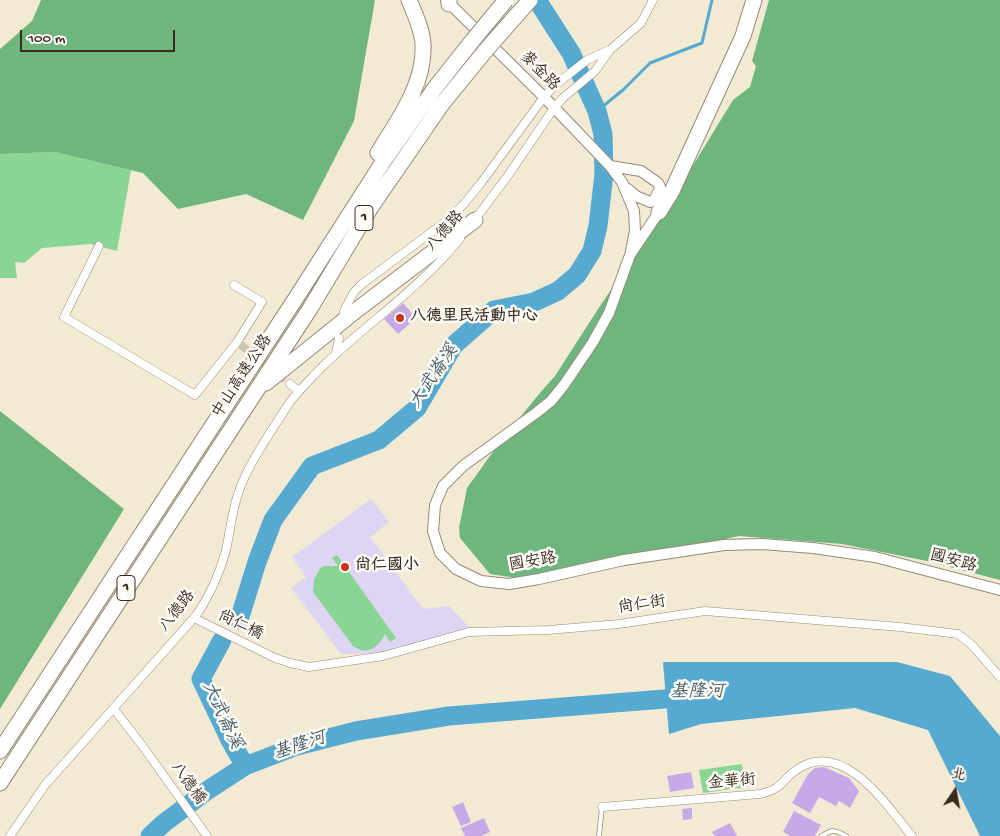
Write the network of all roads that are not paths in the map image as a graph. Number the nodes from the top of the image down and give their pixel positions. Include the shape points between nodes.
1 (409, 0) edge
2 (493, 0) edge
3 (506, 0) edge
4 (530, 0) edge
5 (653, 0) edge
6 (754, 0) edge
7 (448, 1) edge
8 (470, 36) junction
9 (610, 50) junction
10 (544, 97) junction
11 (554, 108) junction
12 (610, 166) junction
13 (622, 182) junction
14 (660, 198) junction
15 (475, 220) junction
16 (100, 246) dead end
17 (630, 255) junction
18 (234, 284) dead end
19 (296, 298) junction
20 (344, 311) dead end
21 (339, 338) dead end
22 (336, 353) junction
23 (290, 384) tunnel mouth
24 (299, 391) junction
25 (253, 394) junction
26 (1000, 590) edge
27 (194, 618) junction
28 (275, 658) joint
29 (1000, 677) edge
30 (114, 709) junction
31 (0, 751) edge
32 (0, 783) edge
33 (602, 807) joint
34 (10, 836) edge
35 (207, 836) edge
36 (599, 836) edge
37 (822, 836) edge
38 (846, 836) edge
39 (912, 836) edge

1 - 19 highway via 423,44 420,73 406,108 330,227
2 - 8 highway
3 - 8 highway, 中山高速公路 / 1, bridge
4 - 25 highway, 中山高速公路 / 1, bridge via 442,104 403,159
5 - 9 street via 640,22
6 - 14 highway via 743,36
7 - 10 street, 麥金路
8 - 19 highway, 中山高速公路 / 1 via 383,162
9 - 10 street, 八德路 via 587,60
9 - 11 street, 八德路 via 595,71
10 - 11 street, 麥金路
10 - 20 street, 八德路 via 464,204 446,222 362,284
11 - 12 street, 麥金路
11 - 15 street, 八德路
12 - 13 street, 麥金路
12 - 14 street via 641,171 658,183
13 - 14 street via 636,196
13 - 17 street, 麥金路 via 634,211 635,230
14 - 17 street, 國安路
15 - 22 street, 八德路 via 436,265
15 - 25 highway
16 - 18 street via 64,318 195,395 239,344 262,302
17 - 26 street, 國安路 via 609,313 564,385 544,407 463,466 443,486 435,505 433,531 440,553 456,569 481,581 509,584 624,560 724,545 762,544 875,557
19 - 31 highway, 中山高速公路 / 1
21 - 22 street
22 - 24 street, 八德路
23 - 24 street
24 - 27 street, 八德路 via 245,479 234,508 216,582
25 - 32 highway, 中山高速公路 / 1
27 - 28 street, 尚仁橋
27 - 30 street, 八德路
28 - 29 street, 尚仁街 via 309,667 383,656 469,632 620,624 705,612 958,634
30 - 34 street, 八德路 via 45,785
30 - 35 street, 八德橋
33 - 36 lane, 金華街
33 - 39 street, 金華街 via 760,794 778,788 799,767 830,762 858,775
37 - 38 lane via 830,830

